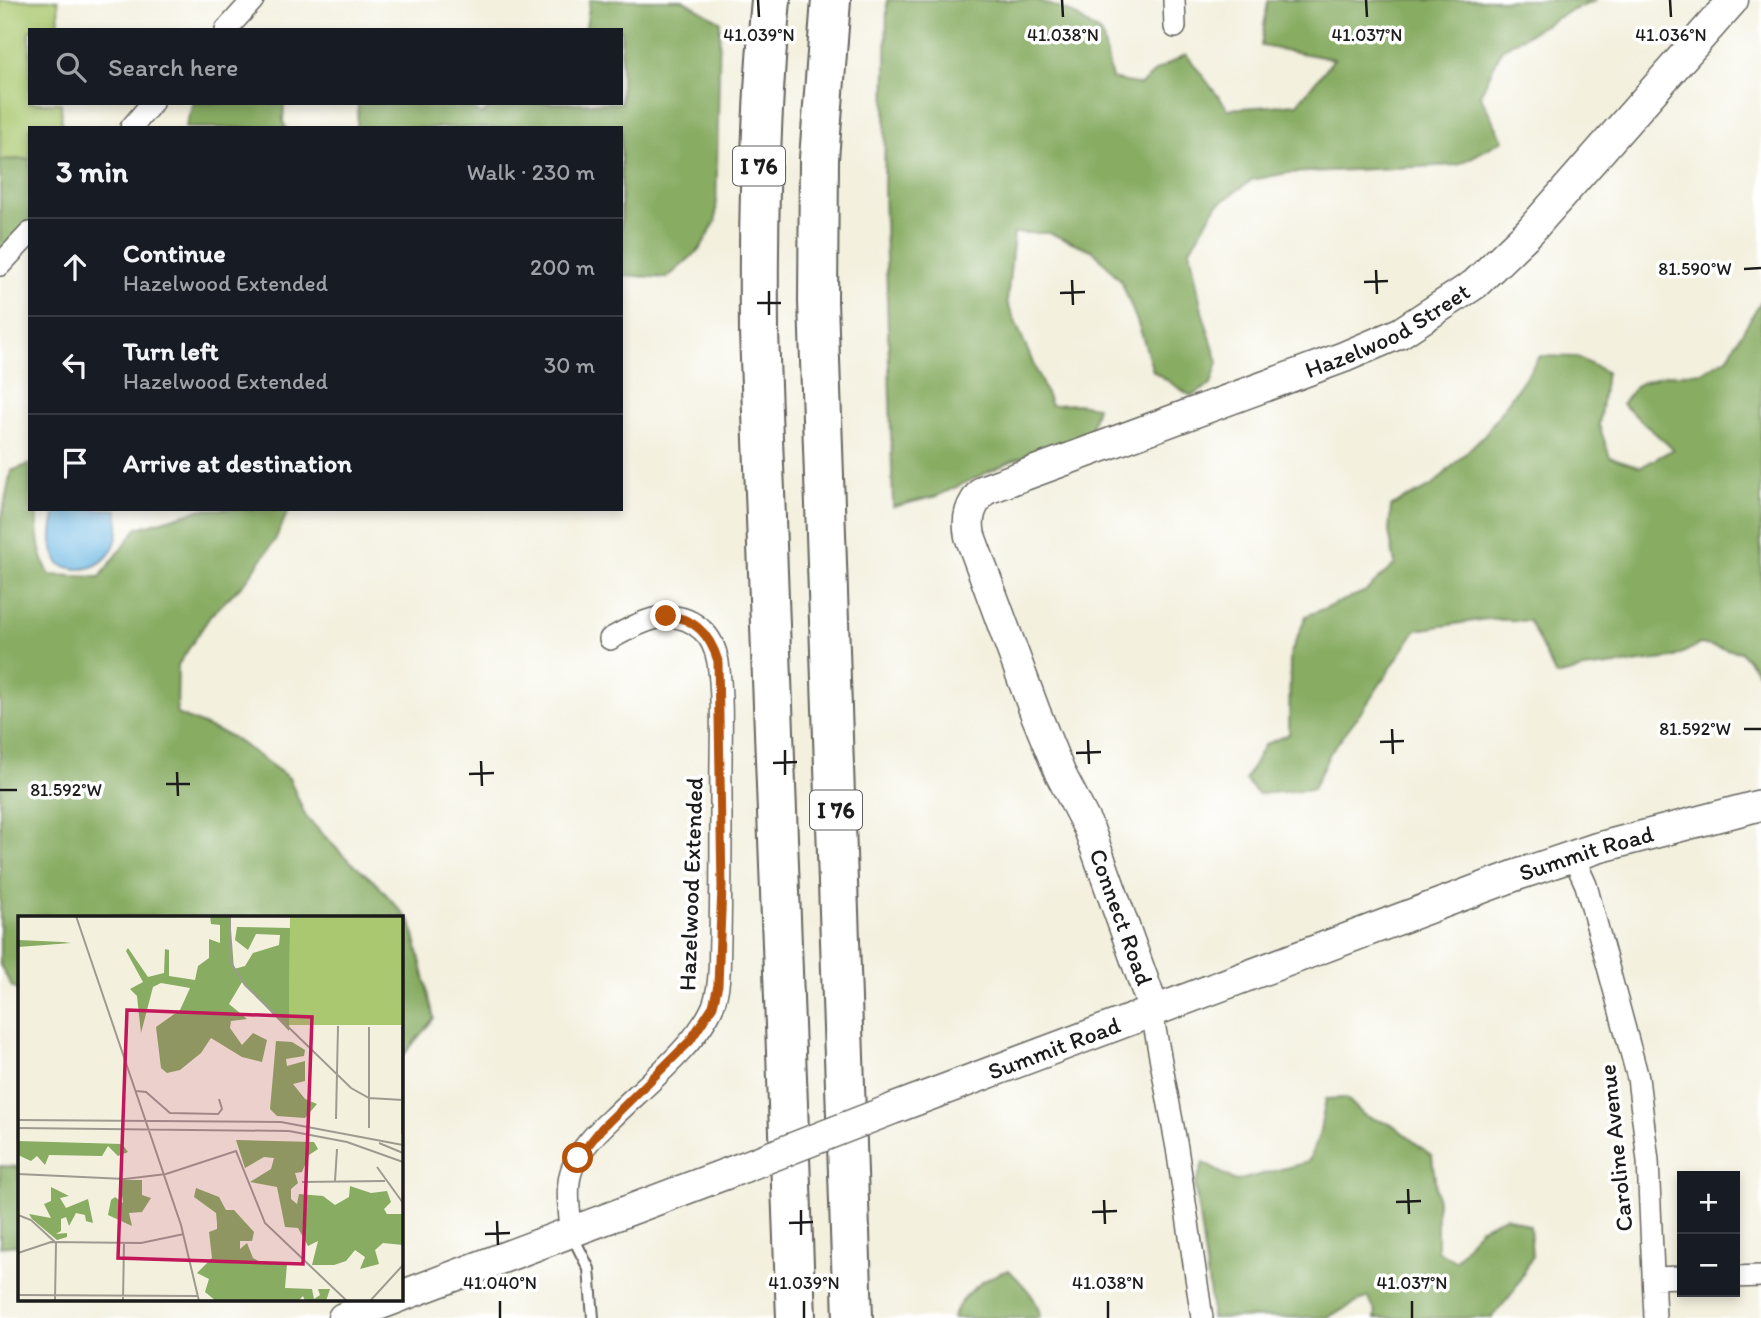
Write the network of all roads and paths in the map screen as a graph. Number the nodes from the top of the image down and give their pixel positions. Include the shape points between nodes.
1 (253, 0) edge
2 (771, 0) edge
3 (831, 0) edge
4 (1174, 0) edge
5 (1733, 0) edge
6 (1175, 27) dead end
7 (228, 28) edge
8 (150, 105) edge
9 (133, 126) edge
10 (28, 235) edge
11 (0, 265) edge
12 (970, 536) joint
13 (610, 639) dead end
14 (1761, 806) edge
15 (1573, 856) junction
16 (1152, 1013) junction
17 (571, 1232) junction
18 (1761, 1276) edge
19 (1740, 1277) edge
20 (1654, 1278) junction
21 (1677, 1278) edge
22 (402, 1296) edge
23 (391, 1300) edge
24 (343, 1318) edge
25 (593, 1318) edge
26 (796, 1318) edge
27 (853, 1318) edge
28 (1202, 1318) edge
29 (1655, 1318) edge

1 - 7 street
2 - 26 highway, I 76 via 758,195 759,332
3 - 27 highway, I 76 via 819,159 818,302
4 - 6 street
5 - 12 street, Hazelwood Street via 1530,231 1452,301 1400,333 1344,356 984,490 971,507
8 - 9 street
10 - 11 street
12 - 16 street, Connect Road via 1035,712 1089,830
13 - 17 street, Hazelwood Extended via 656,618 676,616 704,631 718,661 722,887 718,985 713,1006 690,1041 578,1158 569,1185
14 - 15 street, Summit Road
15 - 16 street, Summit Road
15 - 20 street, Caroline Avenue via 1586,885 1638,1078
16 - 17 street, Summit Road, bridge
16 - 28 street, Connect Road
17 - 22 street, Summit Road
17 - 25 lane via 589,1269
18 - 19 street
20 - 21 street
20 - 29 street, Caroline Avenue
23 - 24 street

